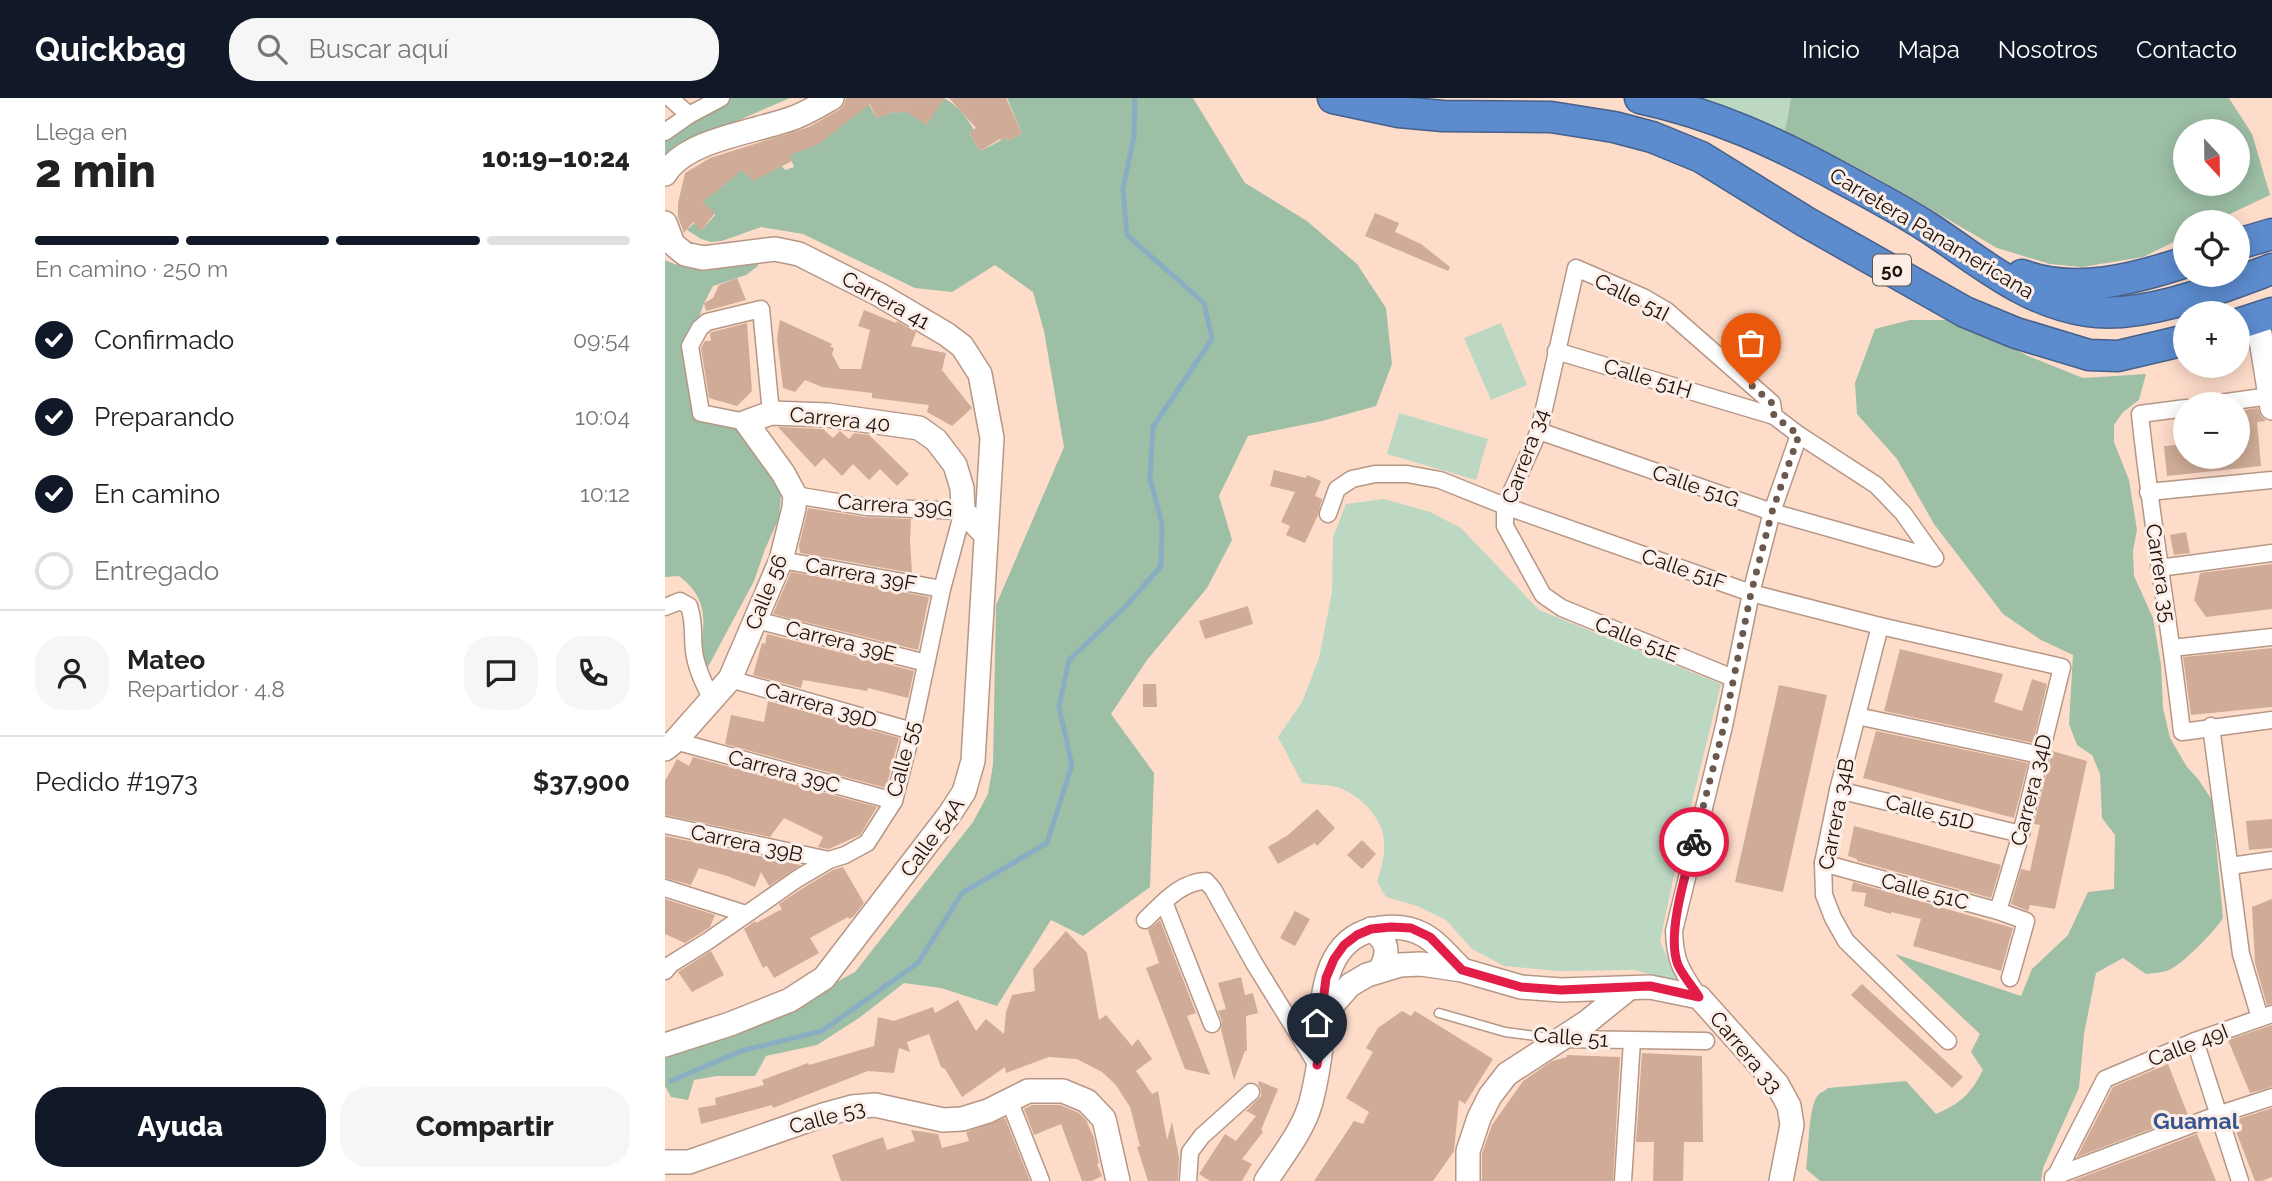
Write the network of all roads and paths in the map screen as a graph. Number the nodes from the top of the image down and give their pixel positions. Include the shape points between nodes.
1 (670, 98) edge
2 (721, 98) edge
3 (832, 98) edge
4 (1333, 98) edge
5 (1640, 98) edge
6 (689, 115) junction
7 (665, 132) edge
8 (665, 174) edge
9 (665, 223) edge
10 (1928, 227) junction
11 (2272, 234) edge
12 (2250, 240) edge
13 (2173, 266) edge
14 (1576, 268) joint
15 (2272, 269) edge
16 (2259, 337) edge
17 (2173, 343) edge
18 (1556, 351) junction
19 (2118, 356) junction
20 (2173, 358) edge
21 (980, 374) joint
22 (2271, 402) edge
23 (2250, 403) edge
24 (2173, 410) edge
25 (771, 413) junction
26 (1774, 416) junction
27 (746, 422) junction
28 (1539, 431) junction
29 (1799, 435) junction
30 (936, 440) joint
31 (2272, 480) edge
32 (2148, 492) junction
33 (795, 495) junction
34 (1505, 506) junction
35 (963, 510) junction
36 (1772, 512) junction
37 (1328, 514) dead end
38 (985, 535) junction
39 (2272, 553) edge
40 (1935, 558) joint
41 (781, 559) junction
42 (2159, 568) junction
43 (942, 589) junction
44 (1751, 593) junction
45 (1543, 595) joint
46 (665, 607) edge
47 (756, 620) junction
48 (1880, 626) junction
49 (2272, 637) edge
50 (2172, 648) junction
51 (926, 663) junction
52 (2062, 667) joint
53 (1733, 678) junction
54 (730, 679) junction
55 (712, 700) junction
56 (1857, 716) junction
57 (2272, 720) edge
58 (2211, 726) junction
59 (912, 731) junction
60 (670, 745) edge
61 (2040, 755) junction
62 (1838, 790) junction
63 (894, 801) junction
64 (665, 825) edge
65 (2021, 834) junction
66 (829, 860) junction
67 (2272, 860) edge
68 (1823, 863) junction
69 (2231, 866) junction
70 (665, 888) edge
71 (1164, 902) junction
72 (1998, 911) junction
73 (746, 914) junction
74 (1145, 920) dead end
75 (1371, 929) junction
76 (1344, 945) junction
77 (667, 965) edge
78 (1462, 970) junction
79 (1373, 972) junction
80 (2010, 978) dead end
81 (1628, 989) junction
82 (1699, 997) junction
83 (1439, 1013) dead end
84 (2266, 1016) edge
85 (1321, 1018) junction
86 (1212, 1024) dead end
87 (1558, 1040) junction
88 (1632, 1041) junction
89 (1706, 1041) dead end
90 (1948, 1041) dead end
91 (2195, 1041) junction
92 (665, 1045) edge
93 (1317, 1065) junction
94 (1251, 1091) dead end
95 (1018, 1095) junction
96 (2272, 1097) edge
97 (2217, 1115) junction
98 (665, 1162) edge
99 (1783, 1178) edge
100 (2053, 1179) edge
101 (1041, 1181) edge
102 (1118, 1181) edge
103 (1188, 1181) edge
104 (1266, 1181) edge
105 (1468, 1181) edge
106 (1623, 1181) edge
107 (2240, 1181) edge

1 - 6 street
2 - 6 street
3 - 8 street via 793,118 693,148
4 - 19 highway, Carretera Panamericana / 50 via 1432,115 1551,117 1652,137 1702,157 1965,312 2053,345 2089,355
5 - 10 highway, Carretera Panamericana via 1719,120 1777,144
6 - 7 street
9 - 21 street, Carrera 41 via 673,244 685,254 703,258 775,248 799,254 946,334 962,346
10 - 13 highway via 2032,279 2071,285 2113,282
10 - 15 highway, Carretera Panamericana via 2017,287 2088,312 2164,304
11 - 12 highway
14 - 18 street, Carrera 34
14 - 26 street, Calle 51I via 1667,311 1772,403
16 - 22 street
17 - 19 highway, Carretera Panamericana / 50
18 - 26 street, Calle 51H
18 - 28 street, Carrera 34
19 - 20 highway
21 - 38 street, Calle 54A via 992,438
22 - 23 street
24 - 32 street, Carrera 35 via 2140,414
25 - 27 street, Carrera 40
25 - 27 street via 761,309 707,321 690,346 701,413
25 - 30 street, Carrera 40 via 827,415 919,428
26 - 29 street, Calle 51H
27 - 33 street
28 - 34 street, Carrera 34
28 - 36 street, Calle 51G
29 - 36 street
29 - 40 street, Calle 51H via 1876,485
30 - 35 street, Calle 55 via 955,465
31 - 32 street
32 - 42 street, Carrera 35
33 - 35 street, Carrera 39G via 867,507
33 - 41 street, Calle 56
34 - 37 street, Calle 51F via 1440,480 1375,474 1352,479 1337,489
34 - 44 street, Calle 51F
34 - 45 street, Carrera 34 via 1505,527
35 - 38 street, Carrera 39G
35 - 43 street, Calle 55
36 - 40 street, Calle 51G
36 - 44 street
38 - 92 street, Calle 54A via 973,761 964,792 824,978 790,1000
39 - 42 street
41 - 43 street, Carrera 39F
41 - 47 street, Calle 56
42 - 50 street, Carrera 35
43 - 51 street, Calle 55
44 - 48 street, Calle 51F
44 - 53 street
45 - 53 street, Calle 51E via 1562,608
46 - 55 street via 680,601 689,606 694,656
47 - 51 street, Carrera 39E
47 - 54 street, Calle 56
48 - 52 street, Calle 51F
48 - 56 street, Carrera 34B
49 - 50 street
50 - 58 street, Carrera 35 via 2182,732
51 - 59 street, Calle 55
52 - 61 street, Carrera 34D
53 - 82 street via 1674,931 1678,965
54 - 55 street, Calle 56
54 - 59 street, Carrera 39D
55 - 60 street, Calle 56
56 - 61 street
56 - 62 street, Carrera 34B
57 - 58 street
58 - 69 street
59 - 63 street, Calle 55
60 - 63 street, Carrera 39C
61 - 65 street, Carrera 34D
62 - 65 street, Calle 51D
62 - 68 street, Carrera 34B
63 - 66 street, Calle 55 via 867,843
64 - 66 street, Carrera 39B
65 - 72 street, Carrera 34D
66 - 73 street, Calle 55
67 - 69 street
68 - 72 street, Calle 51C
68 - 90 street, Carrera 34B via 1824,895 1846,941
69 - 84 street via 2241,954
70 - 73 street
71 - 74 street
71 - 86 street
71 - 93 street via 1188,884 1206,881
72 - 80 street, Calle 51C via 2026,921
73 - 77 street, Calle 55
75 - 76 street, Carrera 33
75 - 78 street, Carrera 33 via 1411,928 1430,937
75 - 79 street via 1386,947 1386,959
76 - 79 street via 1348,966 1356,973
76 - 85 street via 1326,978
78 - 79 street, Carrera 33 via 1421,964
78 - 81 street, Carrera 33 via 1521,987
79 - 85 street, Carrera 33 via 1344,990
81 - 82 street, Carrera 33 via 1650,986
81 - 87 street
82 - 99 street, Carrera 33 via 1777,1084 1789,1106 1792,1125
83 - 87 lane, Calle 51 via 1505,1032
84 - 91 street, Calle 49I
85 - 93 street
87 - 88 street, Calle 51
87 - 105 street via 1507,1074 1490,1096 1468,1151
88 - 89 street, Calle 51
88 - 106 street
91 - 97 street
91 - 100 street, Calle 49I via 2105,1079
93 - 104 street via 1311,1103
94 - 103 street via 1190,1152
95 - 98 street, Calle 53 via 963,1119 943,1120 875,1105 852,1107 689,1162
95 - 101 street
95 - 102 street via 1063,1091 1087,1101 1104,1119
96 - 97 street
97 - 100 street
97 - 107 street

